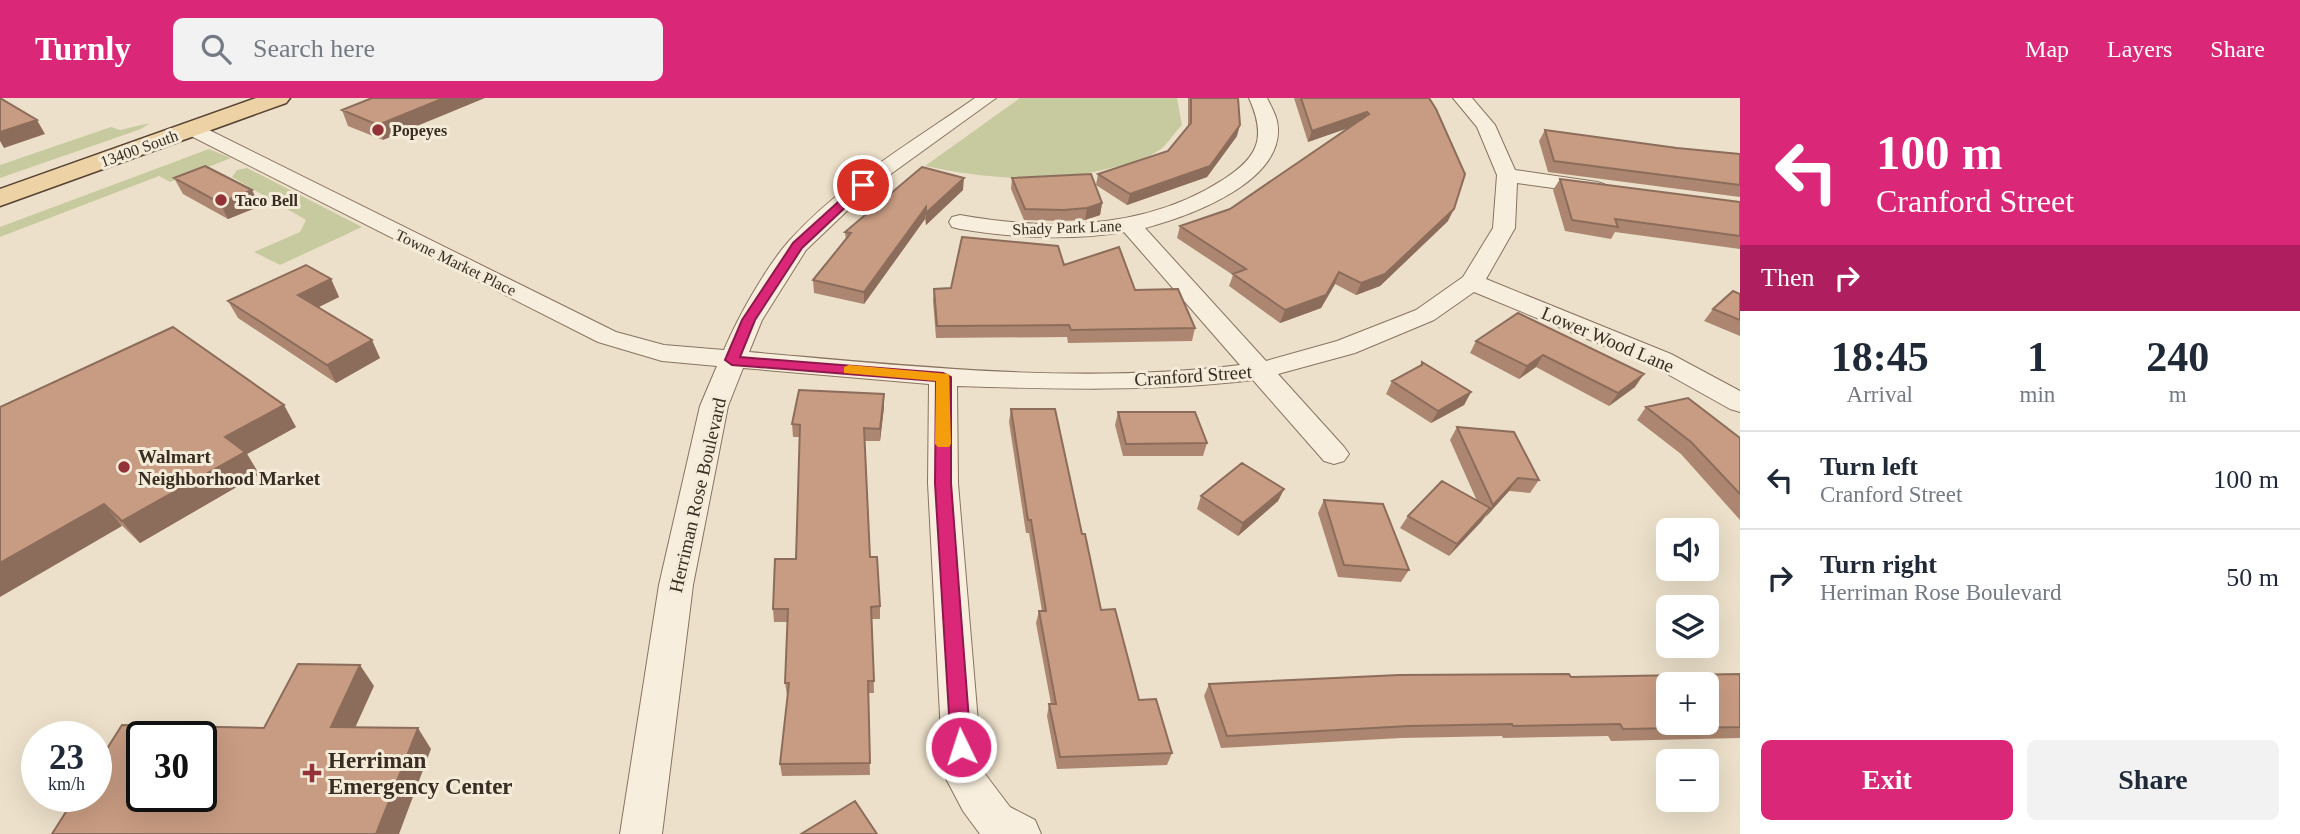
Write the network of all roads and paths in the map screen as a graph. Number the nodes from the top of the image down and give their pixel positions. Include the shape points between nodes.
1 (278, 98) edge
2 (986, 98) edge
3 (1258, 98) edge
4 (1462, 98) edge
5 (192, 129) junction
6 (1507, 175) junction
7 (1617, 191) edge
8 (0, 198) edge
9 (960, 222) dead end
10 (1130, 225) junction
11 (1472, 282) junction
12 (732, 360) junction
13 (1259, 371) junction
14 (943, 377) junction
15 (1740, 403) edge
16 (1334, 454) dead end
17 (641, 834) edge
18 (1020, 834) edge

1 - 5 main road, 13400 South
2 - 12 street, Herriman Rose Boulevard via 863,185 797,246 749,320
3 - 10 street, Shady Park Lane via 1269,126 1268,136 1250,170 1201,202
4 - 6 street, Cranford Street via 1486,125
5 - 8 main road, 13400 South
5 - 12 street, Towne Market Place via 607,337 662,353
6 - 7 street
6 - 11 street, Cranford Street via 1504,228
9 - 10 street, Shady Park Lane via 1023,230
10 - 13 street
11 - 13 street, Cranford Street via 1425,314 1346,347
11 - 15 street, Lower Wood Lane via 1662,360
12 - 14 street, Cranford Street
12 - 17 street, Herriman Rose Boulevard via 714,406 676,585
13 - 14 street, Cranford Street via 1202,378 1094,381
13 - 16 street
14 - 18 street via 943,483 963,773 995,821

